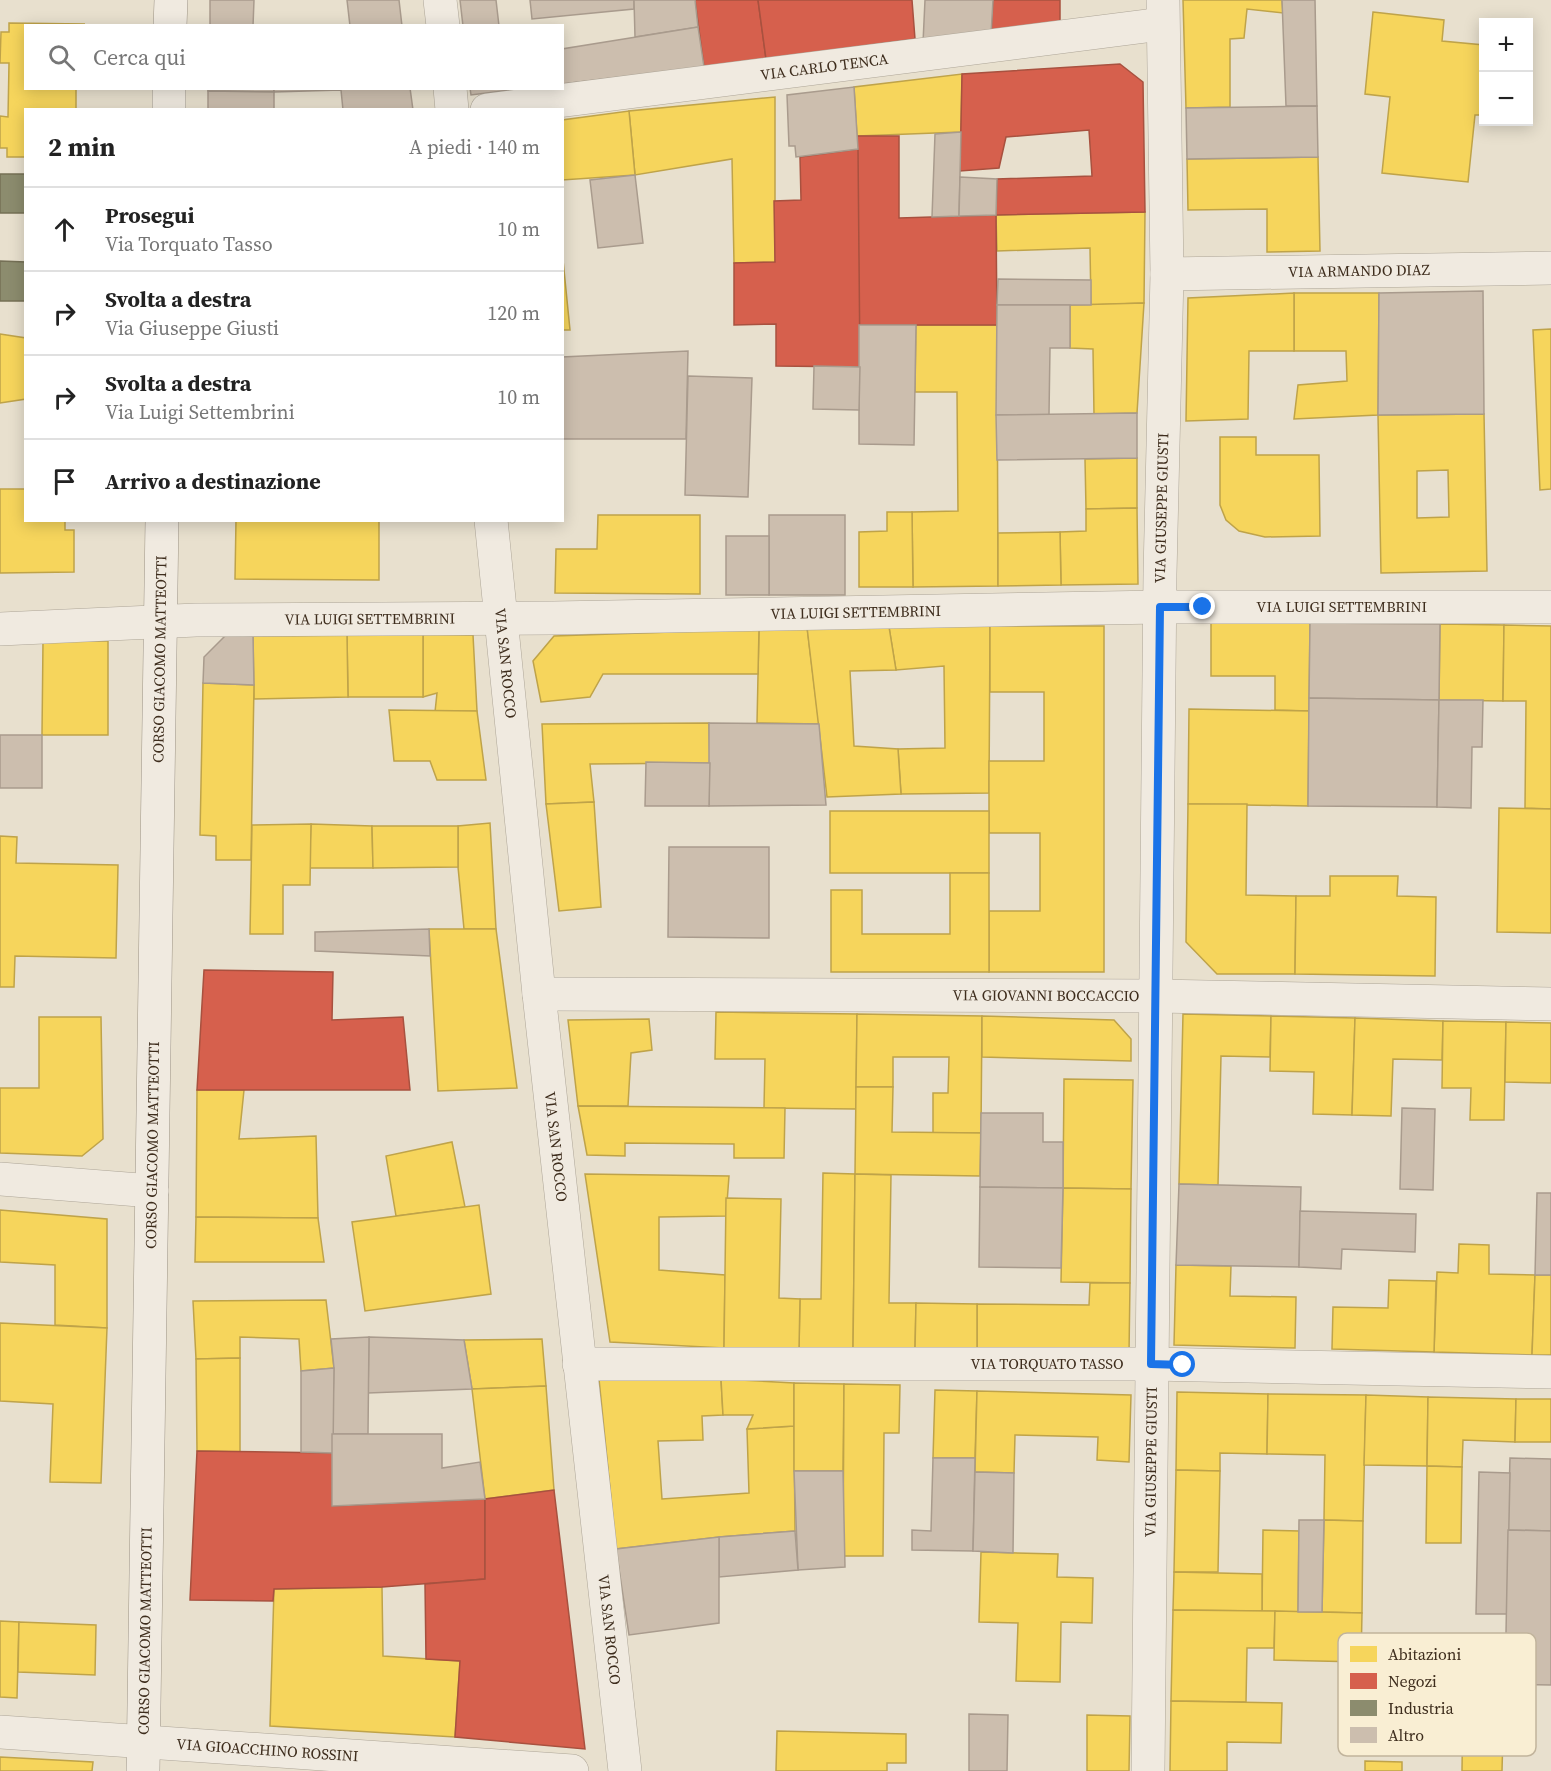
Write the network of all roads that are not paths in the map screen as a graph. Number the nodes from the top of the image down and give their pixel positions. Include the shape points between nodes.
1 (171, 0) edge
2 (440, 0) edge
3 (1163, 12) edge
4 (171, 24) edge
5 (442, 24) edge
6 (170, 90) edge
7 (450, 90) edge
8 (169, 108) edge
9 (452, 108) edge
10 (501, 108) edge
11 (1551, 268) edge
12 (1167, 274) junction
13 (162, 522) edge
14 (491, 522) edge
15 (1160, 607) junction
16 (1551, 607) edge
17 (501, 618) junction
18 (160, 622) junction
19 (0, 629) edge
20 (539, 994) junction
21 (1157, 996) junction
22 (1551, 1004) edge
23 (0, 1179) edge
24 (152, 1191) junction
25 (579, 1364) junction
26 (1151, 1364) junction
27 (1551, 1372) edge
28 (0, 1732) edge
29 (143, 1756) edge
30 (572, 1771) edge
31 (625, 1771) edge
32 (1148, 1771) edge

1 - 4 street
2 - 5 street
3 - 10 street, VIA CARLO TENCA
3 - 12 street, VIA GIUSEPPE GIUSTI
6 - 8 street
7 - 9 street
11 - 12 street, VIA ARMANDO DIAZ
12 - 15 street, VIA GIUSEPPE GIUSTI
13 - 18 street, CORSO GIACOMO MATTEOTTI
14 - 17 street, VIA SAN ROCCO
15 - 16 street, VIA LUIGI SETTEMBRINI
15 - 17 street, VIA LUIGI SETTEMBRINI
15 - 21 street, VIA GIUSEPPE GIUSTI
17 - 18 street, VIA LUIGI SETTEMBRINI
17 - 20 street, VIA SAN ROCCO
18 - 19 street, VIA LUIGI SETTEMBRINI
18 - 24 street, CORSO GIACOMO MATTEOTTI
20 - 21 street, VIA GIOVANNI BOCCACCIO
20 - 25 street, VIA SAN ROCCO
21 - 22 street, VIA GIOVANNI BOCCACCIO
21 - 26 street, VIA GIUSEPPE GIUSTI
23 - 24 street
24 - 29 street, CORSO GIACOMO MATTEOTTI
25 - 26 street, VIA TORQUATO TASSO
25 - 31 street, VIA SAN ROCCO
26 - 27 street, VIA TORQUATO TASSO
26 - 32 street, VIA GIUSEPPE GIUSTI
28 - 29 street, VIA GIOACCHINO ROSSINI
29 - 30 street, VIA GIOACCHINO ROSSINI

